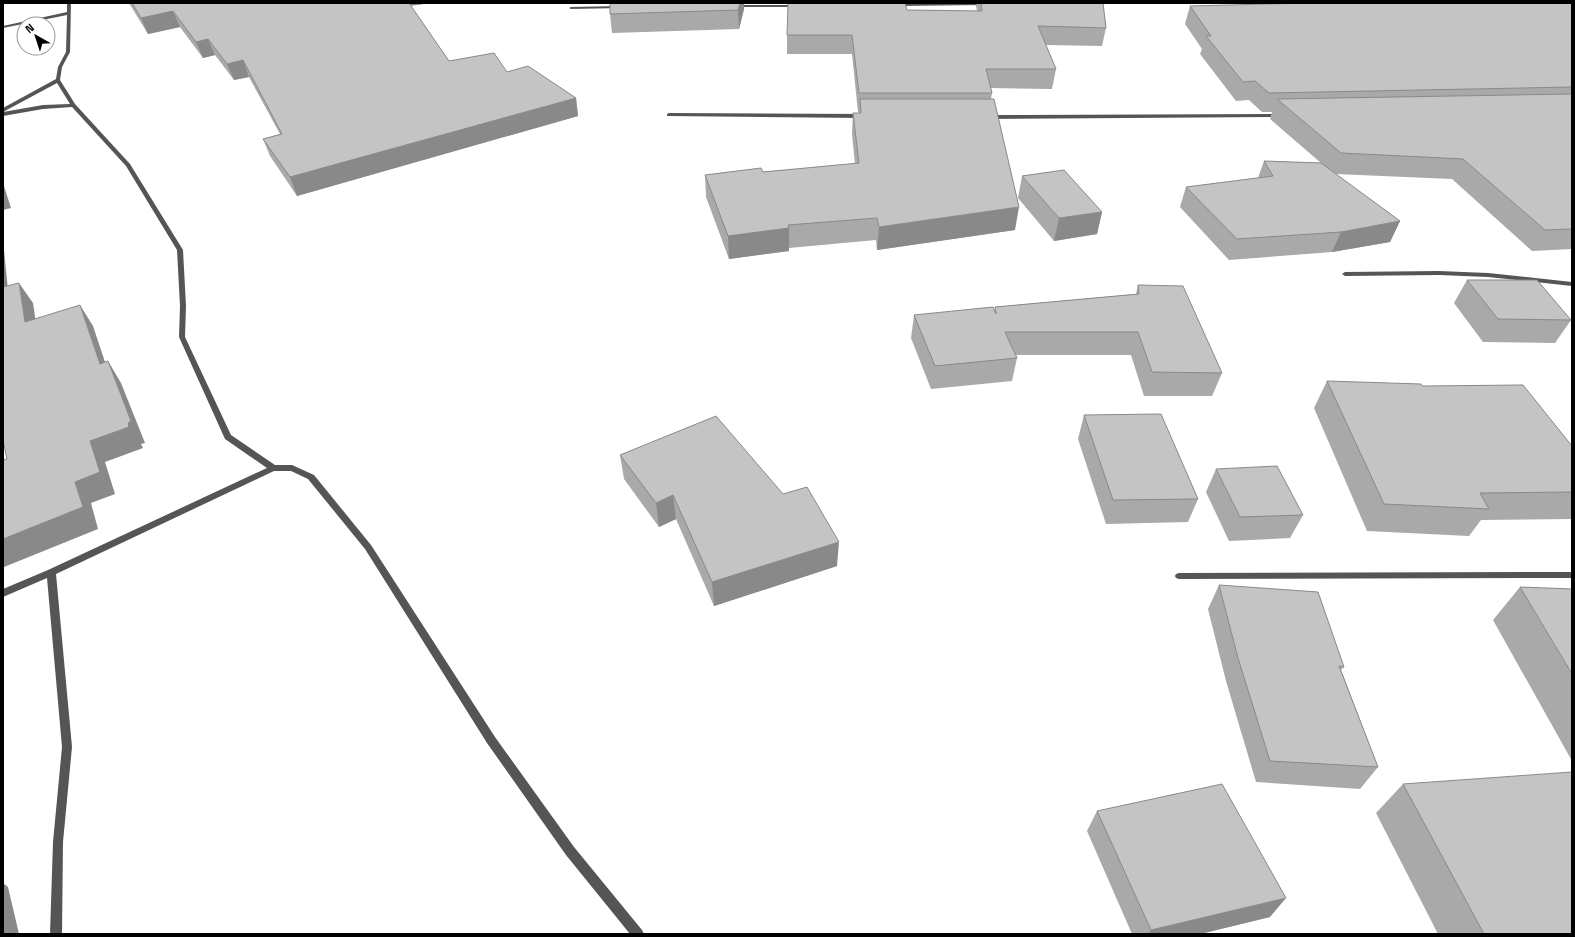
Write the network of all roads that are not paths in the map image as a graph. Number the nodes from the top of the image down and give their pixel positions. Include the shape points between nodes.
1 (69, 3) edge
2 (993, 4) edge
3 (890, 5) edge
4 (730, 6) edge
5 (802, 6) edge
6 (627, 7) edge
7 (571, 8) dead end
8 (69, 13) junction
9 (3, 27) edge
10 (58, 80) junction
11 (73, 105) junction
12 (3, 110) edge
13 (3, 114) edge
14 (669, 115) dead end
15 (871, 116) edge
16 (1285, 116) edge
17 (982, 117) edge
18 (1345, 274) dead end
19 (1572, 284) edge
20 (273, 468) junction
21 (51, 572) junction
22 (1572, 575) edge
23 (1179, 576) dead end
24 (3, 593) edge
25 (56, 934) edge
26 (638, 934) edge

1 - 8 street
2 - 3 street
4 - 5 street
6 - 7 street
8 - 9 street
8 - 10 street via 68,52 60,67
10 - 11 street
10 - 12 street
11 - 13 street
11 - 20 street via 128,165 180,250 182,337 228,437
14 - 15 street
16 - 17 street
18 - 19 street via 1488,275
20 - 21 street
20 - 26 street via 292,468 311,477 368,547 491,740 570,850
21 - 24 street
21 - 25 street via 67,747 58,842
22 - 23 street

